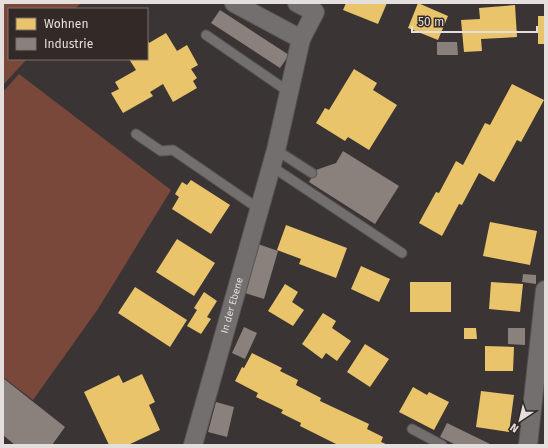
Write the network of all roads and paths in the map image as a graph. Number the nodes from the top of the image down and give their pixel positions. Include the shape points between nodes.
1 (234, 3) edge
2 (297, 3) edge
3 (206, 35) dead end
4 (301, 39) junction
5 (289, 92) junction
6 (136, 134) dead end
7 (274, 158) junction
8 (312, 173) dead end
9 (259, 209) junction
10 (402, 253) dead end
11 (545, 290) edge
12 (412, 429) dead end
13 (193, 445) edge
14 (442, 445) edge
15 (528, 445) edge

1 - 4 street
2 - 4 street, In der Ebene via 315,12
3 - 5 lane
4 - 5 street, In der Ebene
5 - 7 street, In der Ebene
6 - 9 lane via 161,151 173,150
7 - 8 lane
7 - 9 street, In der Ebene
7 - 10 lane
9 - 13 street, In der Ebene
11 - 15 street
12 - 14 lane

